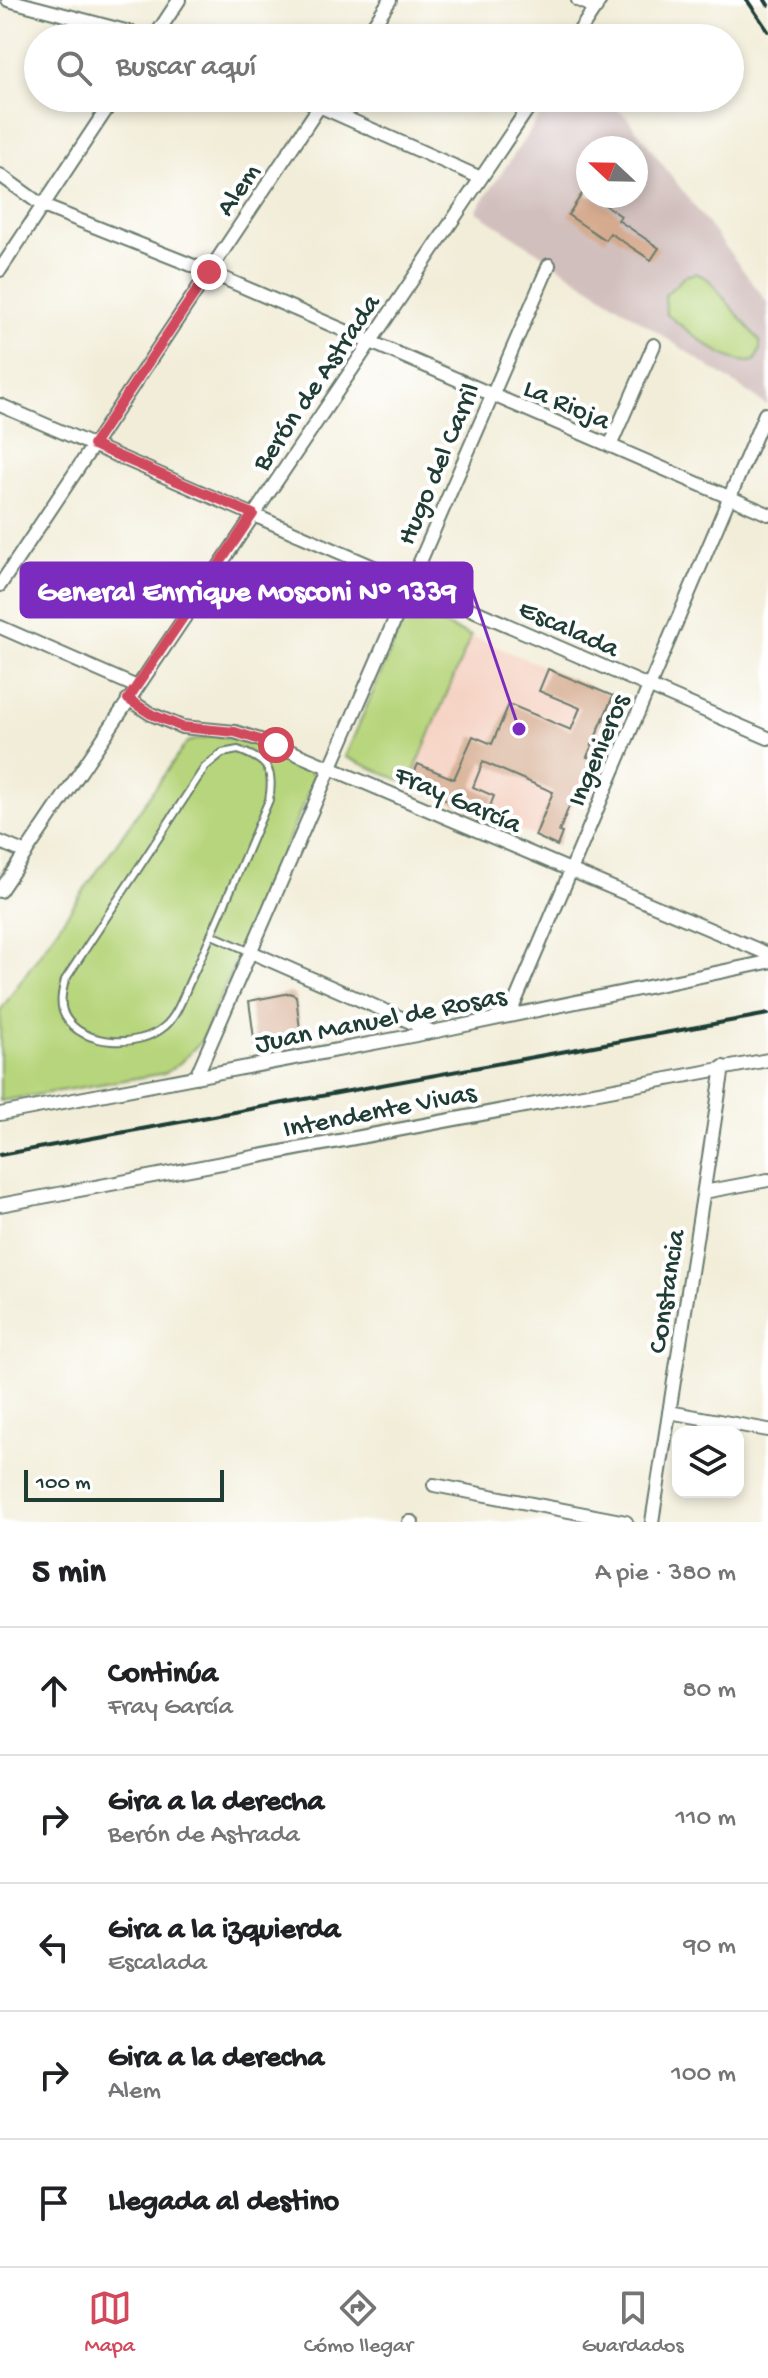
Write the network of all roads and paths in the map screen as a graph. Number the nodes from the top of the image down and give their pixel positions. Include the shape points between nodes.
1 (8, 0) edge
2 (179, 0) edge
3 (390, 0) edge
4 (578, 0) edge
5 (598, 4) edge
6 (100, 24) edge
7 (163, 24) edge
8 (374, 24) edge
9 (584, 24) edge
10 (105, 112) edge
11 (315, 112) edge
12 (343, 112) edge
13 (526, 112) edge
14 (0, 175) edge
15 (481, 178) junction
16 (43, 206) junction
17 (549, 265) dead end
18 (0, 270) edge
19 (209, 272) junction
20 (370, 343) junction
21 (654, 345) dead end
22 (492, 395) junction
23 (0, 405) edge
24 (765, 414) dead end
25 (93, 445) junction
26 (610, 446) junction
27 (730, 497) junction
28 (253, 514) junction
29 (768, 514) edge
30 (410, 583) junction
31 (0, 585) edge
32 (0, 627) edge
33 (137, 687) junction
34 (649, 687) junction
35 (128, 699) junction
36 (768, 738) edge
37 (330, 769) junction
38 (0, 842) edge
39 (26, 853) junction
40 (570, 870) junction
41 (0, 891) edge
42 (212, 935) junction
43 (251, 952) junction
44 (768, 954) edge
45 (768, 962) edge
46 (509, 1016) junction
47 (432, 1032) junction
48 (768, 1060) edge
49 (723, 1067) junction
50 (196, 1077) junction
51 (0, 1114) edge
52 (768, 1180) edge
53 (704, 1192) junction
54 (0, 1205) edge
55 (669, 1412) junction
56 (768, 1430) edge
57 (434, 1485) dead end
58 (626, 1522) edge
59 (652, 1522) edge

1 - 6 street
2 - 7 street
3 - 8 street
4 - 5 street
5 - 9 street
10 - 16 street
11 - 19 street, Alem
12 - 15 street
13 - 15 street, Berón de Astrada
14 - 16 street, La Rioja
15 - 20 street, Berón de Astrada
16 - 18 street
16 - 19 street, La Rioja
17 - 22 street, Hugo del Carril
19 - 20 street, La Rioja
19 - 25 street, Alem
20 - 22 street, La Rioja
20 - 28 street, Berón de Astrada
21 - 26 street
22 - 26 street, La Rioja
22 - 30 street, Hugo del Carril
23 - 25 street, Escalada
24 - 27 street, Ingenieros
25 - 28 street, Escalada
25 - 31 street, Alem
26 - 27 street, La Rioja
27 - 29 street, La Rioja
27 - 34 street, Ingenieros
28 - 30 street, Escalada
28 - 33 street, Berón de Astrada
30 - 34 street, Escalada
30 - 37 street, Hugo del Carril
32 - 33 street
33 - 35 street, Berón de Astrada
34 - 36 street, Escalada
34 - 40 street, Ingenieros
35 - 37 street, Fray García via 182,727 235,732
35 - 39 street, Berón de Astrada
37 - 40 street, Fray García
37 - 43 street, Hugo del Carril
38 - 39 street
39 - 41 street, Berón de Astrada
40 - 44 street, Fray García
40 - 46 street, Ingenieros
42 - 42 lane via 177,1009 166,1026 149,1036 100,1039 79,1030 65,1016 65,980 205,767 222,753 238,750 268,767 272,784
42 - 43 lane
43 - 47 street
43 - 50 street, Hugo del Carril
45 - 46 street, Juan Manuel de Rosas
46 - 47 street, Juan Manuel de Rosas
47 - 50 street, Juan Manuel de Rosas
48 - 49 street, Intendente Vivas
49 - 53 street, Constancia
49 - 54 street, Intendente Vivas
50 - 51 street, Juan Manuel de Rosas
52 - 53 street
53 - 55 street, Constancia
55 - 56 street
55 - 59 street, Constancia
57 - 58 street

